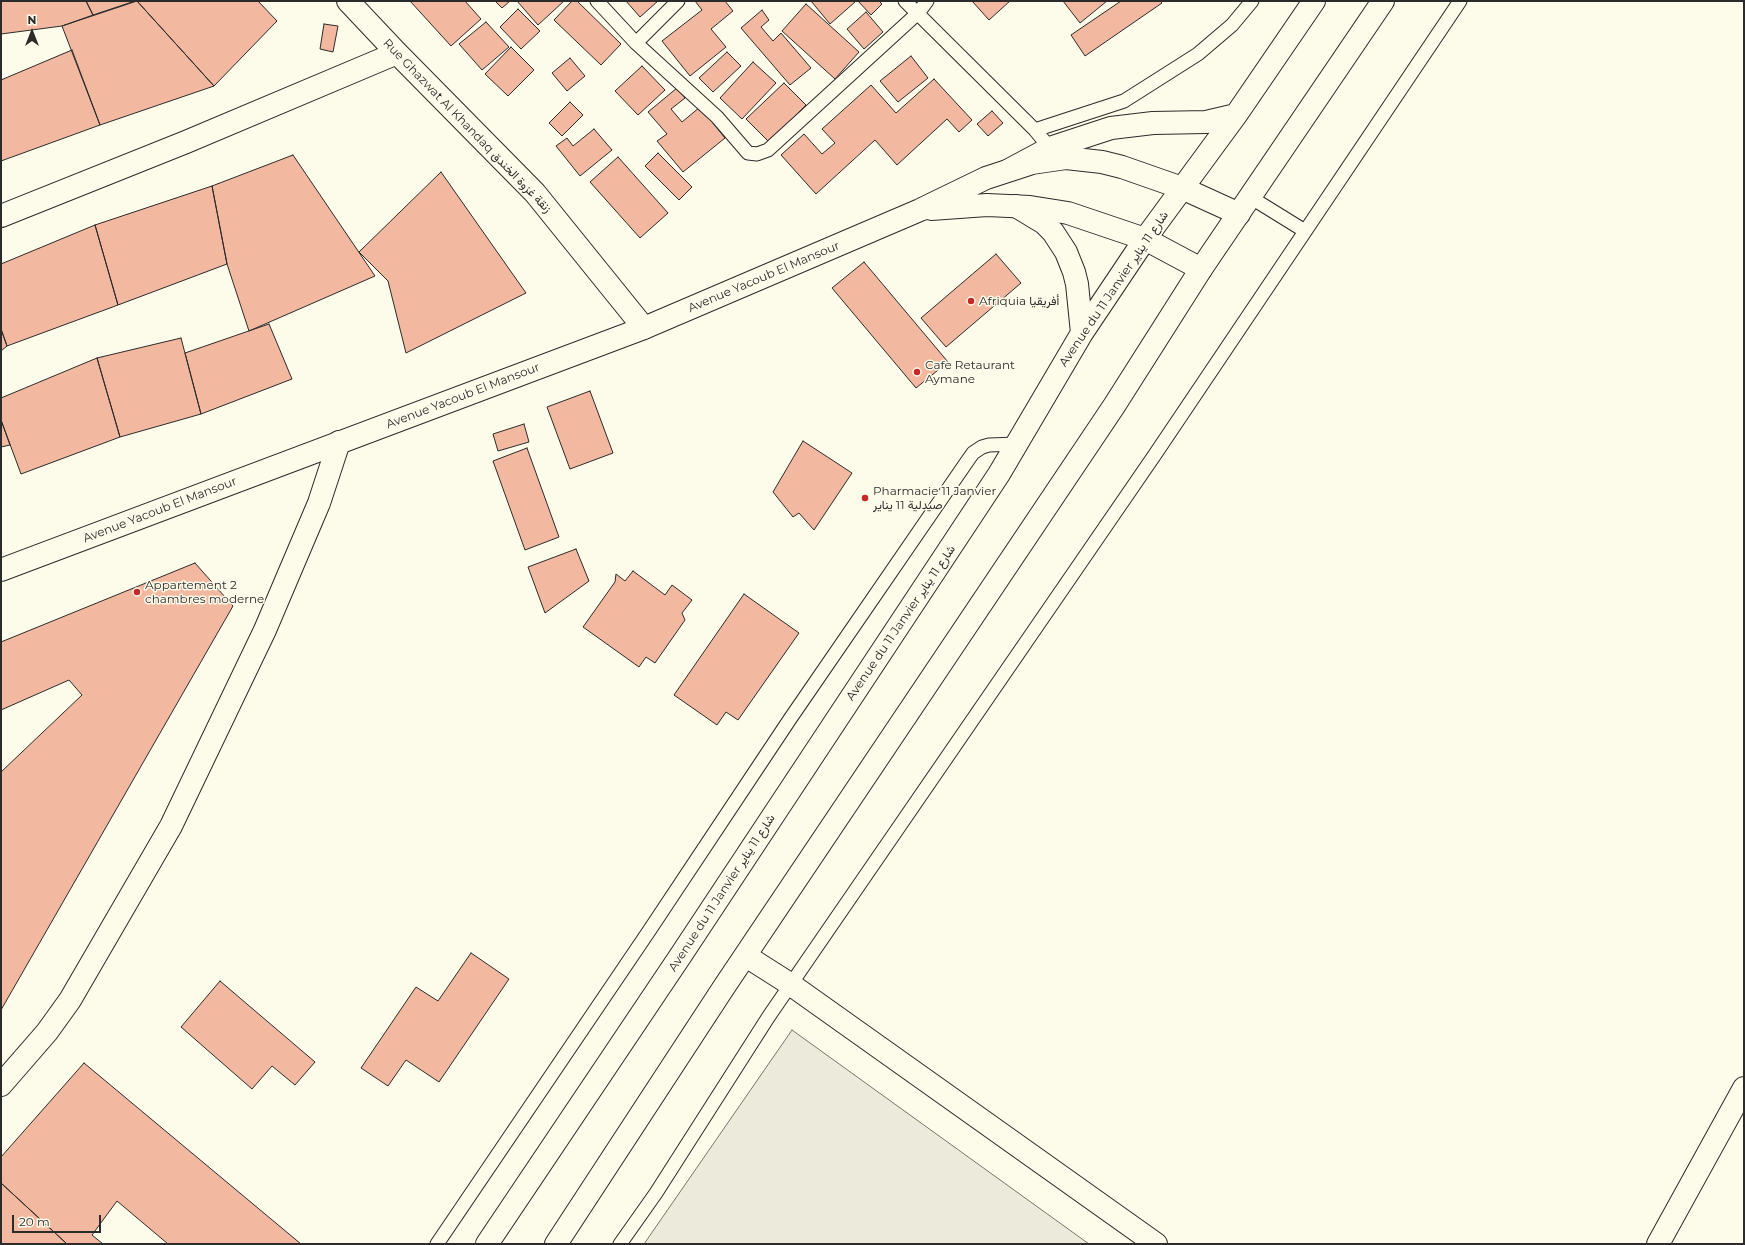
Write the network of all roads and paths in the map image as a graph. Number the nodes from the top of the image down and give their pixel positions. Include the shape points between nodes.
1 (348, 1) edge
2 (597, 1) edge
3 (678, 1) edge
4 (905, 1) edge
5 (927, 1) edge
6 (1252, 1) edge
7 (1314, 1) edge
8 (1383, 1) edge
9 (1460, 1) edge
10 (918, 13) junction
11 (636, 43) junction
12 (397, 53) junction
13 (1236, 116) junction
14 (1035, 130) junction
15 (1050, 148) junction
16 (1009, 170) junction
17 (1182, 188) junction
18 (1244, 205) junction
19 (1016, 206) junction
20 (920, 210) junction
21 (1, 216) edge
22 (1305, 231) junction
23 (1145, 239) junction
24 (1201, 269) junction
25 (644, 328) junction
26 (1082, 333) junction
27 (339, 442) junction
28 (1017, 444) junction
29 (1, 570) edge
30 (746, 956) junction
31 (790, 984) junction
32 (1, 1085) edge
33 (1743, 1092) edge
34 (437, 1244) edge
35 (487, 1244) edge
36 (556, 1244) edge
37 (620, 1244) edge
38 (1156, 1244) edge
39 (1658, 1244) edge

1 - 12 main road, Rue Ghazwat Al Khandaq زنقة غزوة الخندق
2 - 11 lane
3 - 11 lane
4 - 10 lane
5 - 10 lane
6 - 14 lane via 1232,25 1198,54 1124,101
7 - 13 main road, Avenue du 11 Janvier شارع 11 يناير
8 - 18 main road
9 - 22 lane
10 - 11 lane via 768,150 757,154 748,153 717,117
10 - 14 lane
12 - 21 main road
12 - 25 main road, Rue Ghazwat Al Khandaq زنقة غزوة الخندق via 535,193
13 - 15 main road via 1206,122 1127,125
13 - 17 main road, Avenue du 11 Janvier شارع 11 يناير
14 - 15 lane
15 - 16 main road
16 - 17 main road, Avenue Yacoub El Mansour via 1048,160 1074,158 1122,167
16 - 20 main road, Avenue Yacoub El Mansour via 986,178
17 - 18 main road, Avenue Yacoub El Mansour
17 - 23 main road, Avenue du 11 Janvier شارع 11 يناير
18 - 22 lane
18 - 24 main road
19 - 20 main road, Avenue Yacoub El Mansour via 987,205
19 - 23 main road, Avenue Yacoub El Mansour via 1068,213
19 - 26 main road via 1053,232 1066,252 1077,284
20 - 25 main road, Avenue Yacoub El Mansour
22 - 31 lane via 1152,459
23 - 24 main road, Avenue Yacoub El Mansour
23 - 26 main road, Avenue du 11 Janvier شارع 11 يناير
24 - 30 main road via 1114,406
25 - 27 main road, Avenue Yacoub El Mansour
26 - 28 main road, Avenue du 11 Janvier شارع 11 يناير
27 - 29 main road, Avenue Yacoub El Mansour
27 - 32 main road via 319,503 265,630 171,826 70,1000 47,1032
28 - 34 lane via 989,445 973,453 790,719
28 - 35 main road, Avenue du 11 Janvier شارع 11 يناير via 681,955
30 - 31 main road
30 - 36 main road
31 - 37 lane via 656,1193
31 - 38 main road
33 - 39 main road

